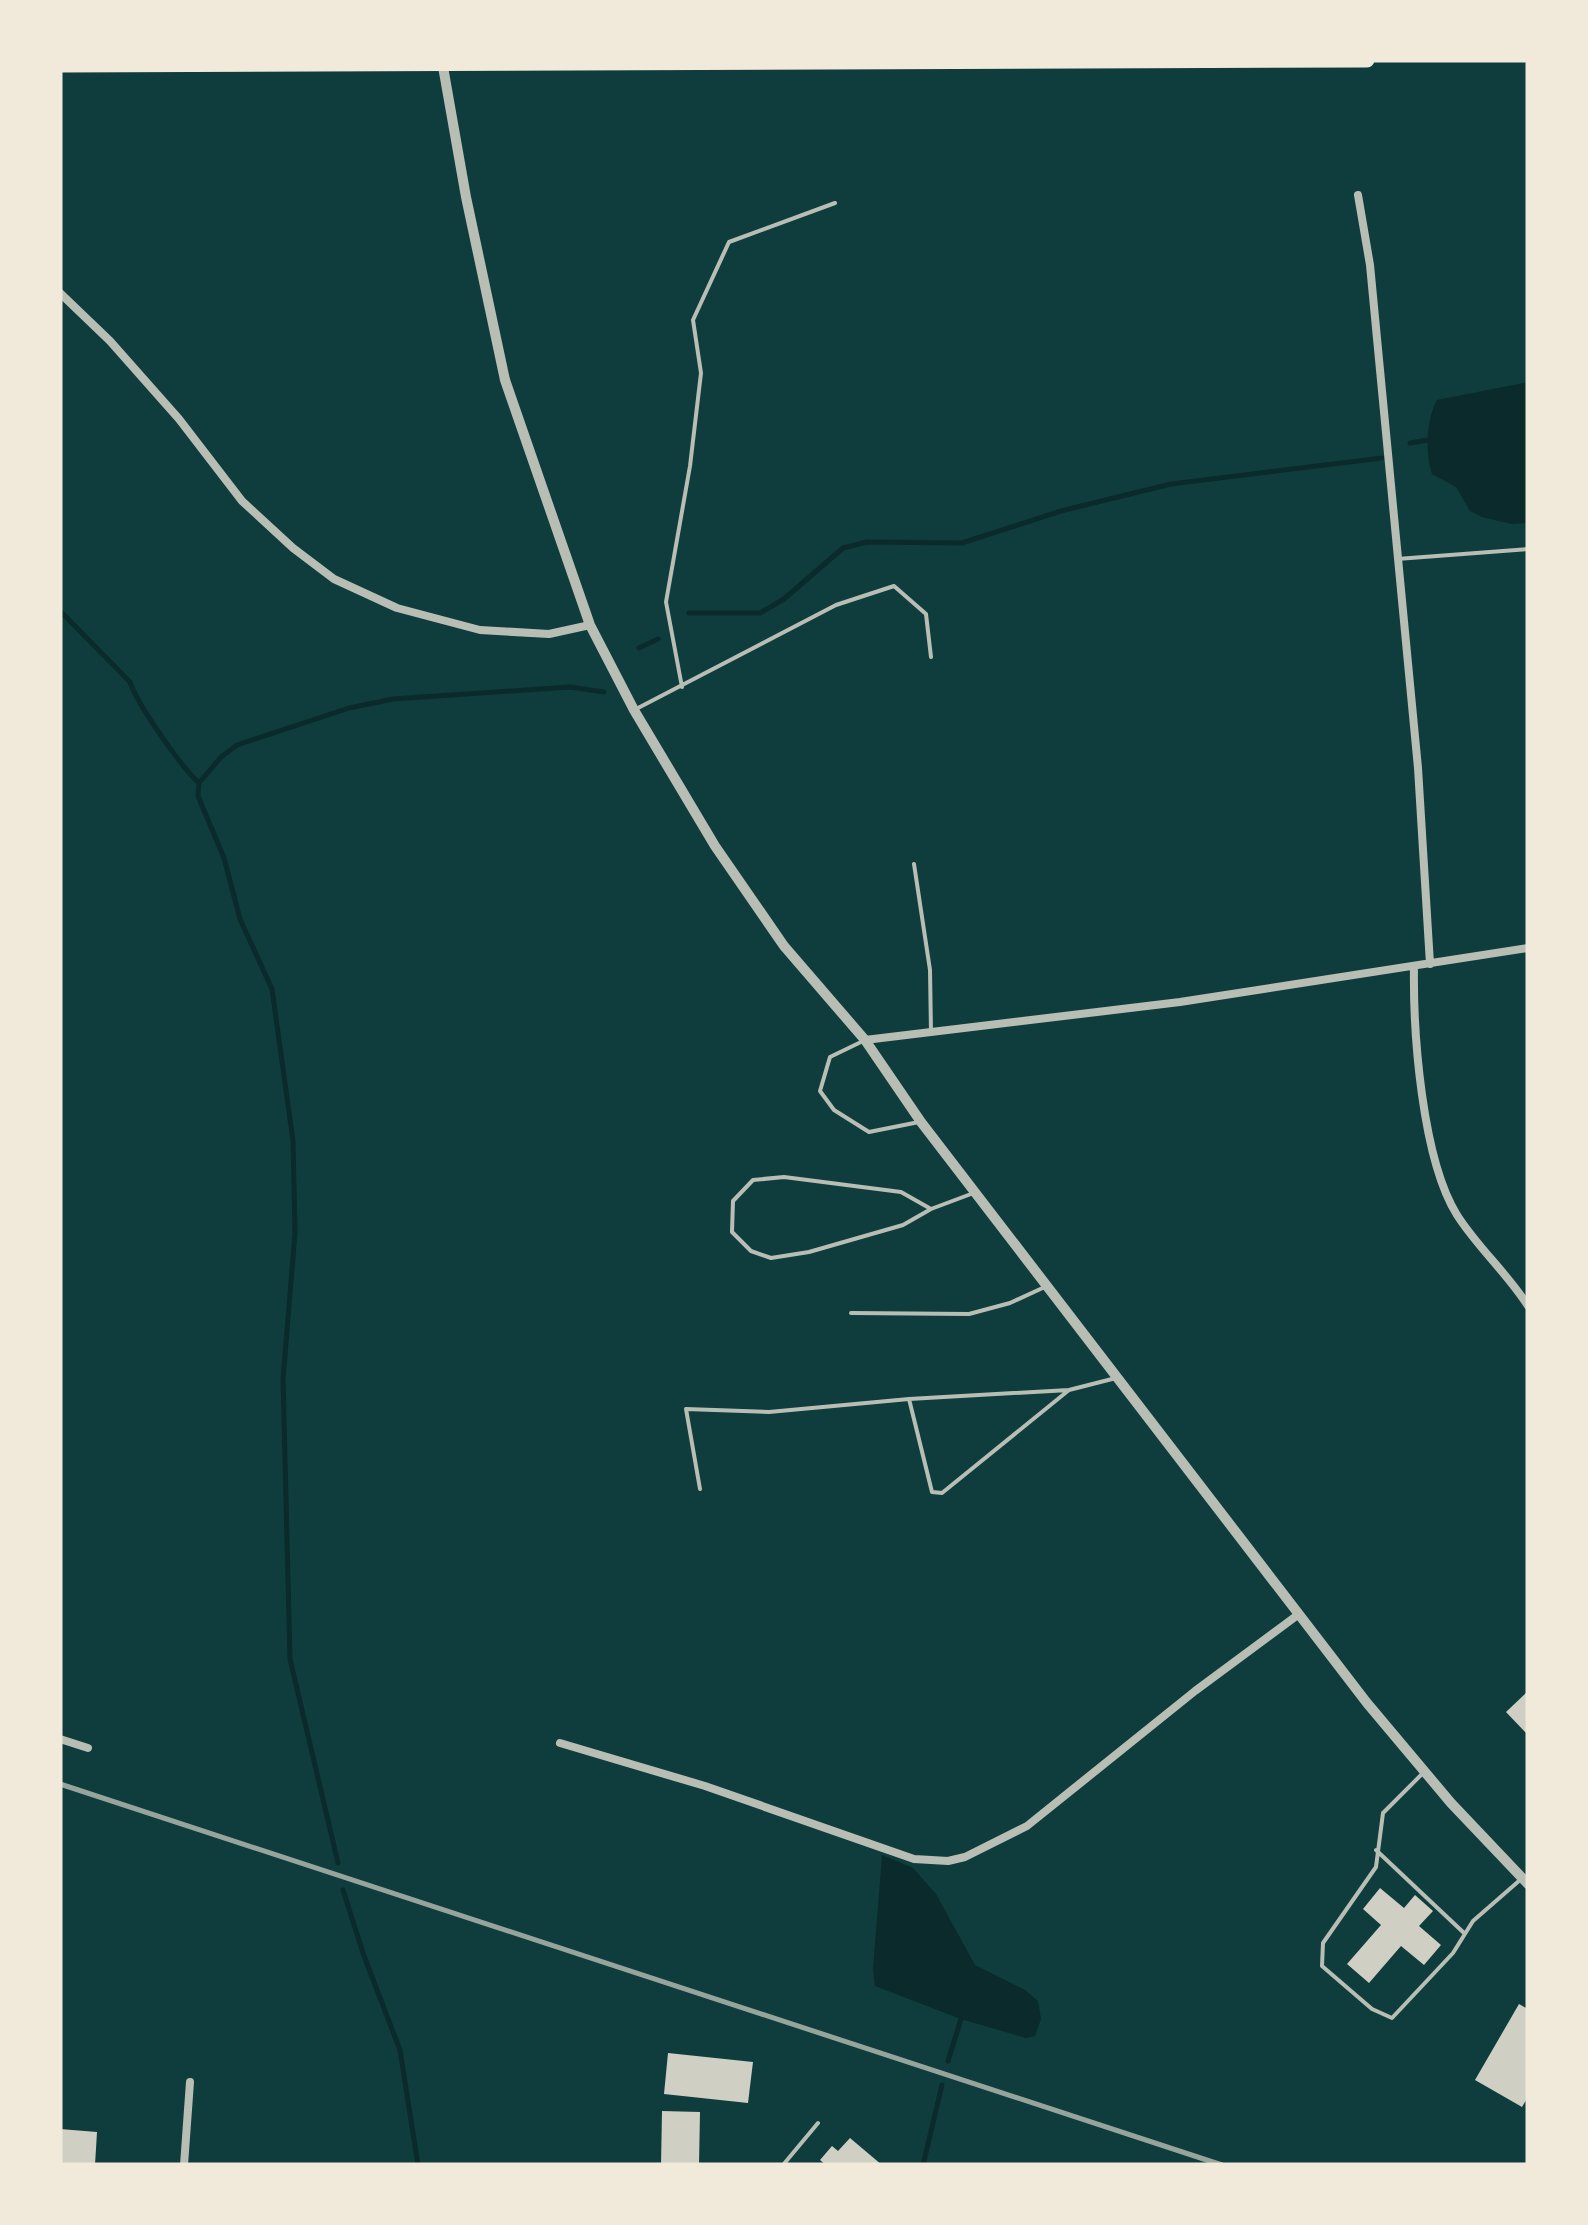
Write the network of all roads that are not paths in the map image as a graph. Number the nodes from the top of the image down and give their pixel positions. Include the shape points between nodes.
1 (442, 60) edge
2 (1367, 60) edge
3 (60, 65) edge
4 (1358, 195) dead end
5 (836, 202) dead end
6 (60, 293) edge
7 (1528, 549) edge
8 (1398, 560) junction
9 (590, 625) junction
10 (932, 657) dead end
11 (682, 687) junction
12 (634, 710) junction
13 (914, 864) dead end
14 (1528, 948) edge
15 (1430, 964) junction
16 (1414, 967) junction
17 (931, 1032) junction
18 (865, 1040) junction
19 (921, 1122) junction
20 (976, 1192) junction
21 (931, 1209) junction
22 (1047, 1286) junction
23 (1528, 1306) edge
24 (851, 1313) dead end
25 (1116, 1378) junction
26 (1069, 1390) junction
27 (908, 1399) junction
28 (700, 1489) dead end
29 (1299, 1614) junction
30 (60, 1738) edge
31 (560, 1743) dead end
32 (88, 1748) dead end
33 (1424, 1772) junction
34 (1376, 1850) junction
35 (1525, 1881) edge
36 (1465, 1934) junction
37 (190, 2082) dead end
38 (818, 2123) dead end
39 (184, 2165) edge
40 (783, 2165) edge

1 - 9 street via 505,380
2 - 3 highway
4 - 8 street
5 - 11 lane via 729,242 693,320 701,373 666,602
6 - 9 street via 179,419 242,501 334,579 397,608 480,630 549,634
7 - 8 lane
8 - 15 street
9 - 12 street
10 - 11 lane via 926,614 894,586 836,605
11 - 12 lane
12 - 18 street via 764,918
13 - 17 lane via 930,970
14 - 15 street
15 - 16 street
16 - 17 street
16 - 23 street via 1421,1082 1443,1185 1458,1216
17 - 18 street
18 - 19 street
18 - 19 lane via 830,1057 820,1091 834,1110 869,1132
19 - 20 street
20 - 21 lane
20 - 22 street
21 - 21 lane via 903,1225 772,1258 751,1251 732,1232 733,1201 753,1180 784,1176 901,1192
22 - 24 lane via 969,1314
22 - 25 street
25 - 26 lane
25 - 29 street
26 - 27 lane
26 - 27 lane via 942,1493 932,1492
27 - 28 lane via 768,1412 686,1409
29 - 31 street via 1027,1826 948,1861 881,1850 705,1786
29 - 33 street
30 - 32 street
33 - 34 lane via 1383,1812
33 - 35 street
34 - 36 lane
34 - 36 lane via 1376,1867 1323,1943 1322,1966 1392,2018
35 - 36 lane
37 - 39 street
38 - 40 lane

